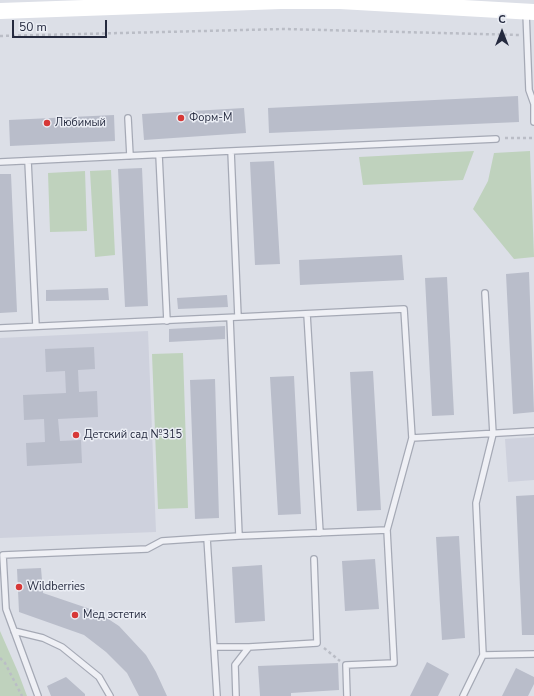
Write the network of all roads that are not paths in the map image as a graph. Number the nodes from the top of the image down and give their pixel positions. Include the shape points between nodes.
1 (0, 11) edge
2 (530, 12) edge
3 (534, 104) edge
4 (128, 118) dead end
5 (534, 122) edge
6 (496, 138) road end
7 (230, 151) junction
8 (159, 155) junction
9 (130, 156) junction
10 (28, 161) junction
11 (0, 162) edge
12 (485, 294) dead end
13 (307, 314) junction
14 (230, 318) junction
15 (238, 318) junction
16 (167, 321) junction
17 (36, 326) junction
18 (0, 328) edge
19 (534, 431) edge
20 (493, 434) junction
21 (412, 438) junction
22 (387, 530) junction
23 (320, 533) junction
24 (240, 536) junction
25 (208, 538) junction
26 (314, 560) dead end
27 (14, 631) junction
28 (214, 647) junction
29 (249, 647) junction
30 (534, 654) edge
31 (483, 655) junction
32 (38, 696) edge
33 (110, 696) edge
34 (217, 696) edge
35 (236, 696) edge
36 (347, 696) edge
37 (463, 696) edge

1 - 2 main road via 340,1
2 - 3 lane via 526,35 529,90
3 - 5 lane
4 - 9 lane
6 - 7 lane
7 - 8 lane
7 - 15 lane
8 - 9 lane
8 - 16 lane
9 - 10 lane
10 - 11 lane
10 - 17 lane
12 - 20 lane
13 - 15 lane
13 - 21 lane via 404,309
13 - 23 lane
14 - 15 lane
14 - 16 lane
14 - 24 lane
16 - 17 lane
17 - 18 lane
19 - 20 lane
20 - 21 lane
20 - 31 lane via 476,503
21 - 22 lane
22 - 23 lane
22 - 36 lane via 394,663 346,664
23 - 24 lane
24 - 25 lane
25 - 27 lane via 162,541 146,549 3,555 6,609
25 - 28 lane
26 - 29 lane via 318,643
27 - 32 lane
27 - 33 lane via 43,638 62,647 100,677
28 - 29 lane
28 - 34 lane
29 - 35 lane via 235,665
30 - 31 lane
31 - 37 lane

